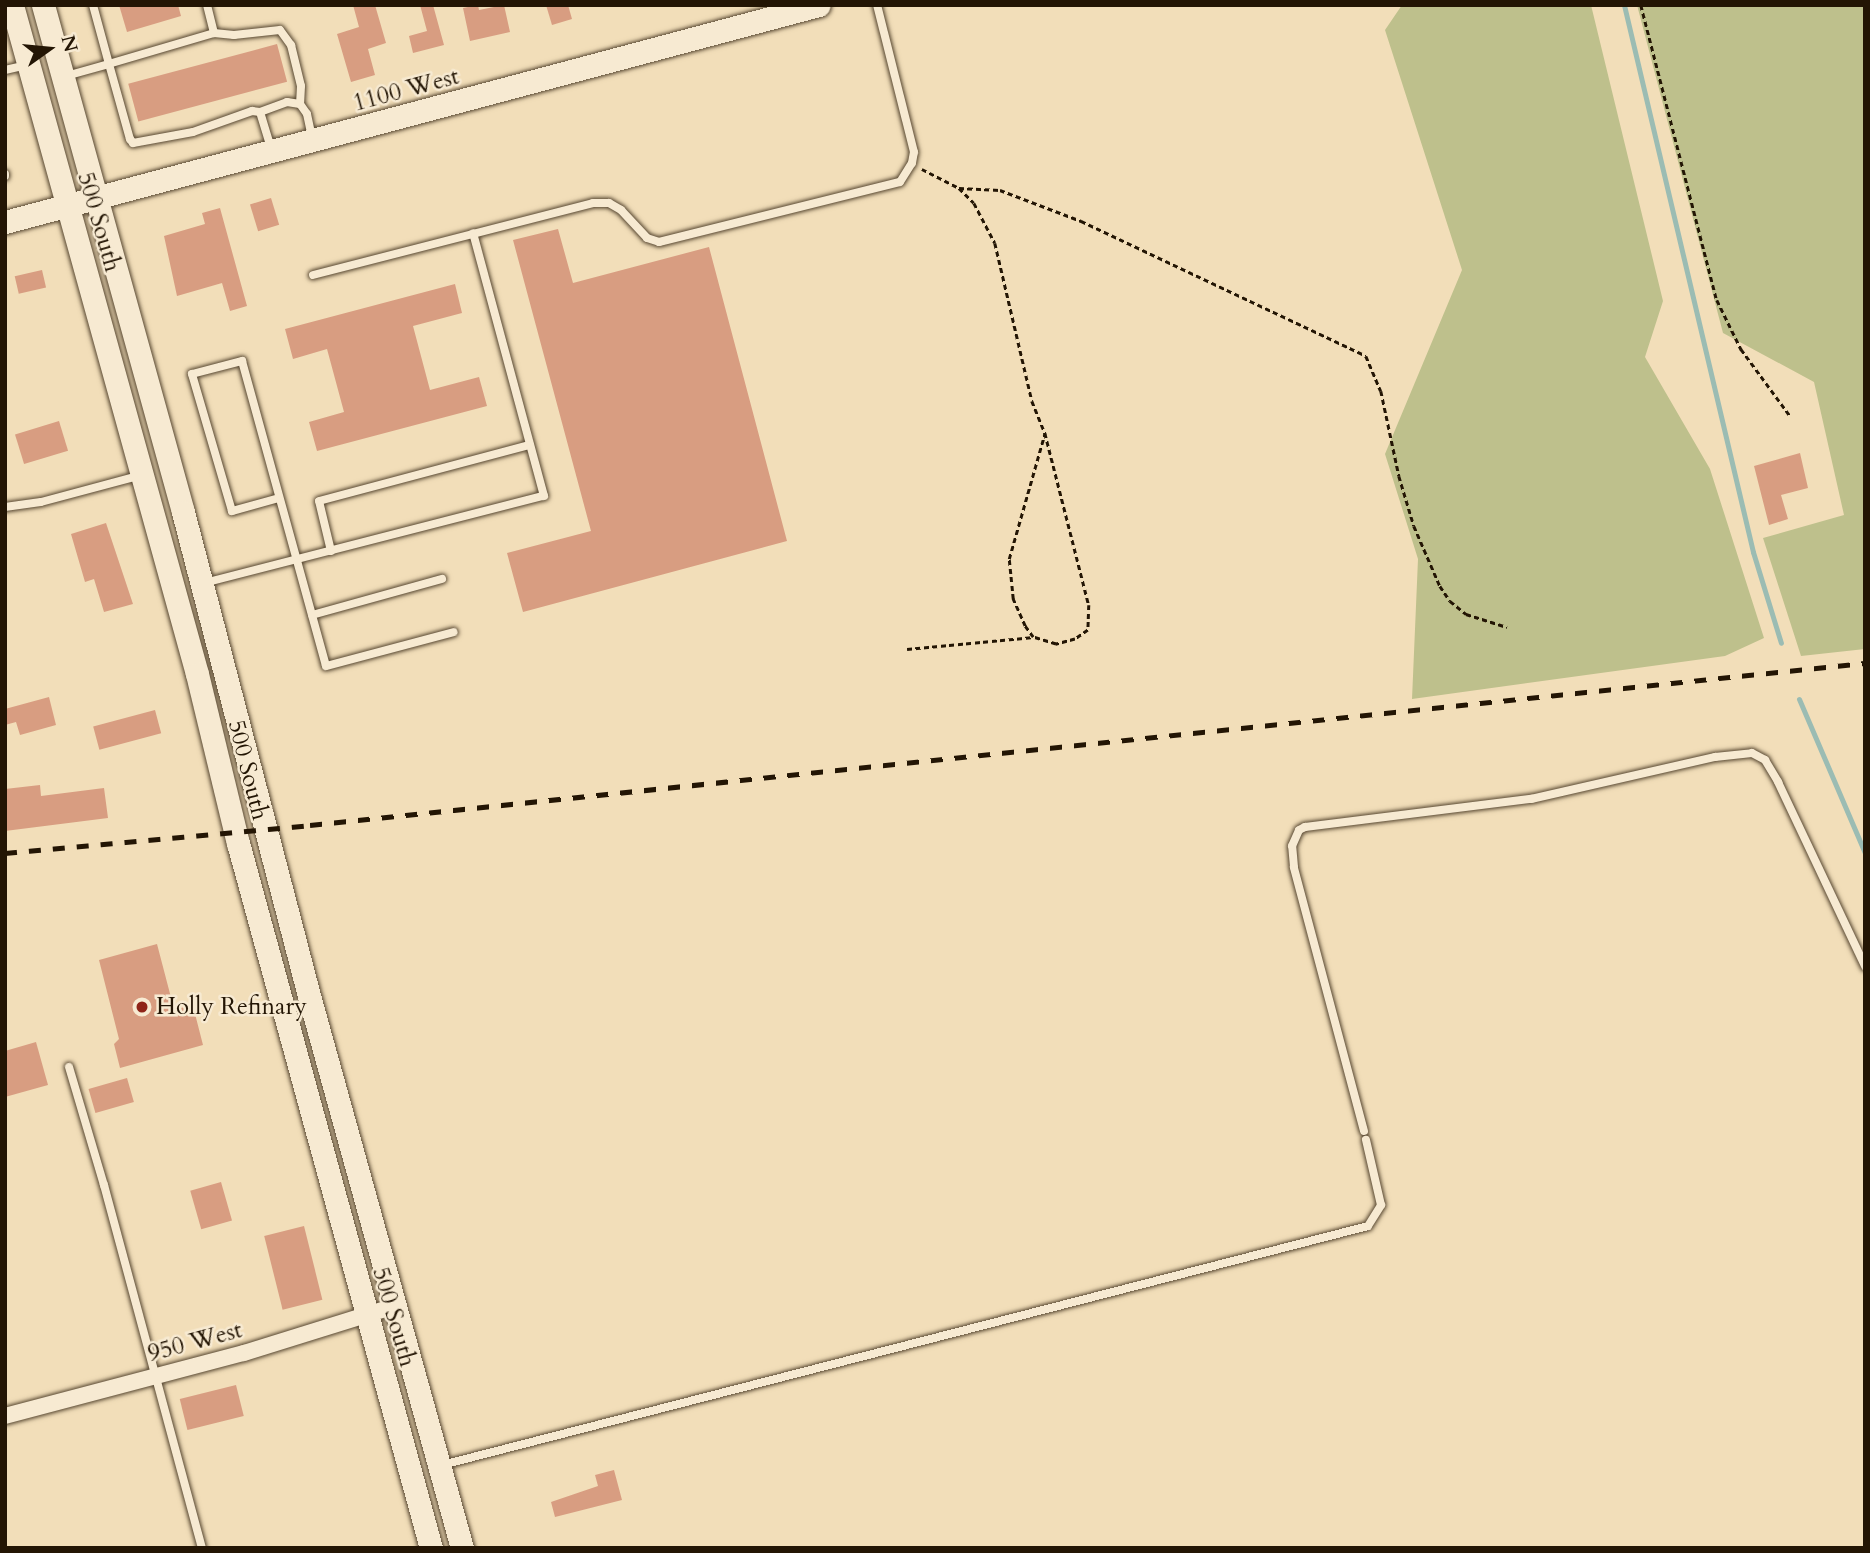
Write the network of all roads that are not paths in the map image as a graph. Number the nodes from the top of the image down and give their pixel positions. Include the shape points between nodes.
1 (12, 5) edge
2 (43, 5) edge
3 (93, 5) edge
4 (207, 5) edge
5 (819, 5) edge
6 (877, 5) edge
7 (776, 11) edge
8 (214, 33) junction
9 (109, 64) junction
10 (28, 65) junction
11 (5, 70) edge
12 (63, 77) junction
13 (300, 104) junction
14 (260, 112) junction
15 (314, 141) junction
16 (272, 152) junction
17 (97, 199) junction
18 (67, 206) junction
19 (5, 222) edge
20 (473, 233) junction
21 (313, 275) dead end
22 (530, 445) junction
23 (142, 475) junction
24 (279, 498) junction
25 (5, 507) edge
26 (331, 551) junction
27 (296, 560) junction
28 (442, 579) dead end
29 (202, 584) junction
30 (312, 615) junction
31 (454, 632) dead end
32 (1865, 966) edge
33 (69, 1067) dead end
34 (395, 1306) junction
35 (367, 1315) junction
36 (155, 1376) junction
37 (5, 1416) edge
38 (439, 1466) junction
39 (427, 1547) edge
40 (202, 1548) edge
41 (462, 1548) edge

1 - 10 main road, 500 South
2 - 12 main road, 500 South
3 - 9 lane
4 - 8 lane
5 - 7 main road, 1100 West
6 - 20 lane via 911,136 912,163 900,182 659,242 647,238 609,203 562,209
7 - 15 main road, 1100 West
8 - 9 lane
8 - 13 lane via 280,30 294,56
9 - 12 lane
9 - 14 lane via 133,143 193,132
10 - 11 lane
10 - 18 main road, 500 South
12 - 17 main road, 500 South
13 - 14 lane via 287,102
13 - 15 lane
14 - 16 lane
15 - 16 main road, 1100 West
16 - 17 main road, 1100 West
17 - 18 main road, 1100 West
17 - 29 main road, 500 South
18 - 19 main road, 1100 West
18 - 23 main road, 500 South
20 - 21 lane
20 - 22 lane
22 - 26 lane via 319,501
22 - 26 lane via 544,496
23 - 25 lane
23 - 35 main road, 500 South
24 - 24 lane via 232,511 192,374 242,361
24 - 27 lane
26 - 27 lane
27 - 29 lane
27 - 30 lane
28 - 30 lane
29 - 34 main road, 500 South
30 - 31 lane via 326,667
32 - 38 lane via 1778,782 1765,760 1752,753 1715,757 1531,799 1305,827 1292,846 1294,867 1381,1205 1368,1226
33 - 36 lane
34 - 35 street, 950 West
34 - 38 main road, 500 South
35 - 36 street, 950 West
35 - 39 main road, 500 South
36 - 37 street, 950 West
36 - 40 lane
38 - 41 main road, 500 South

